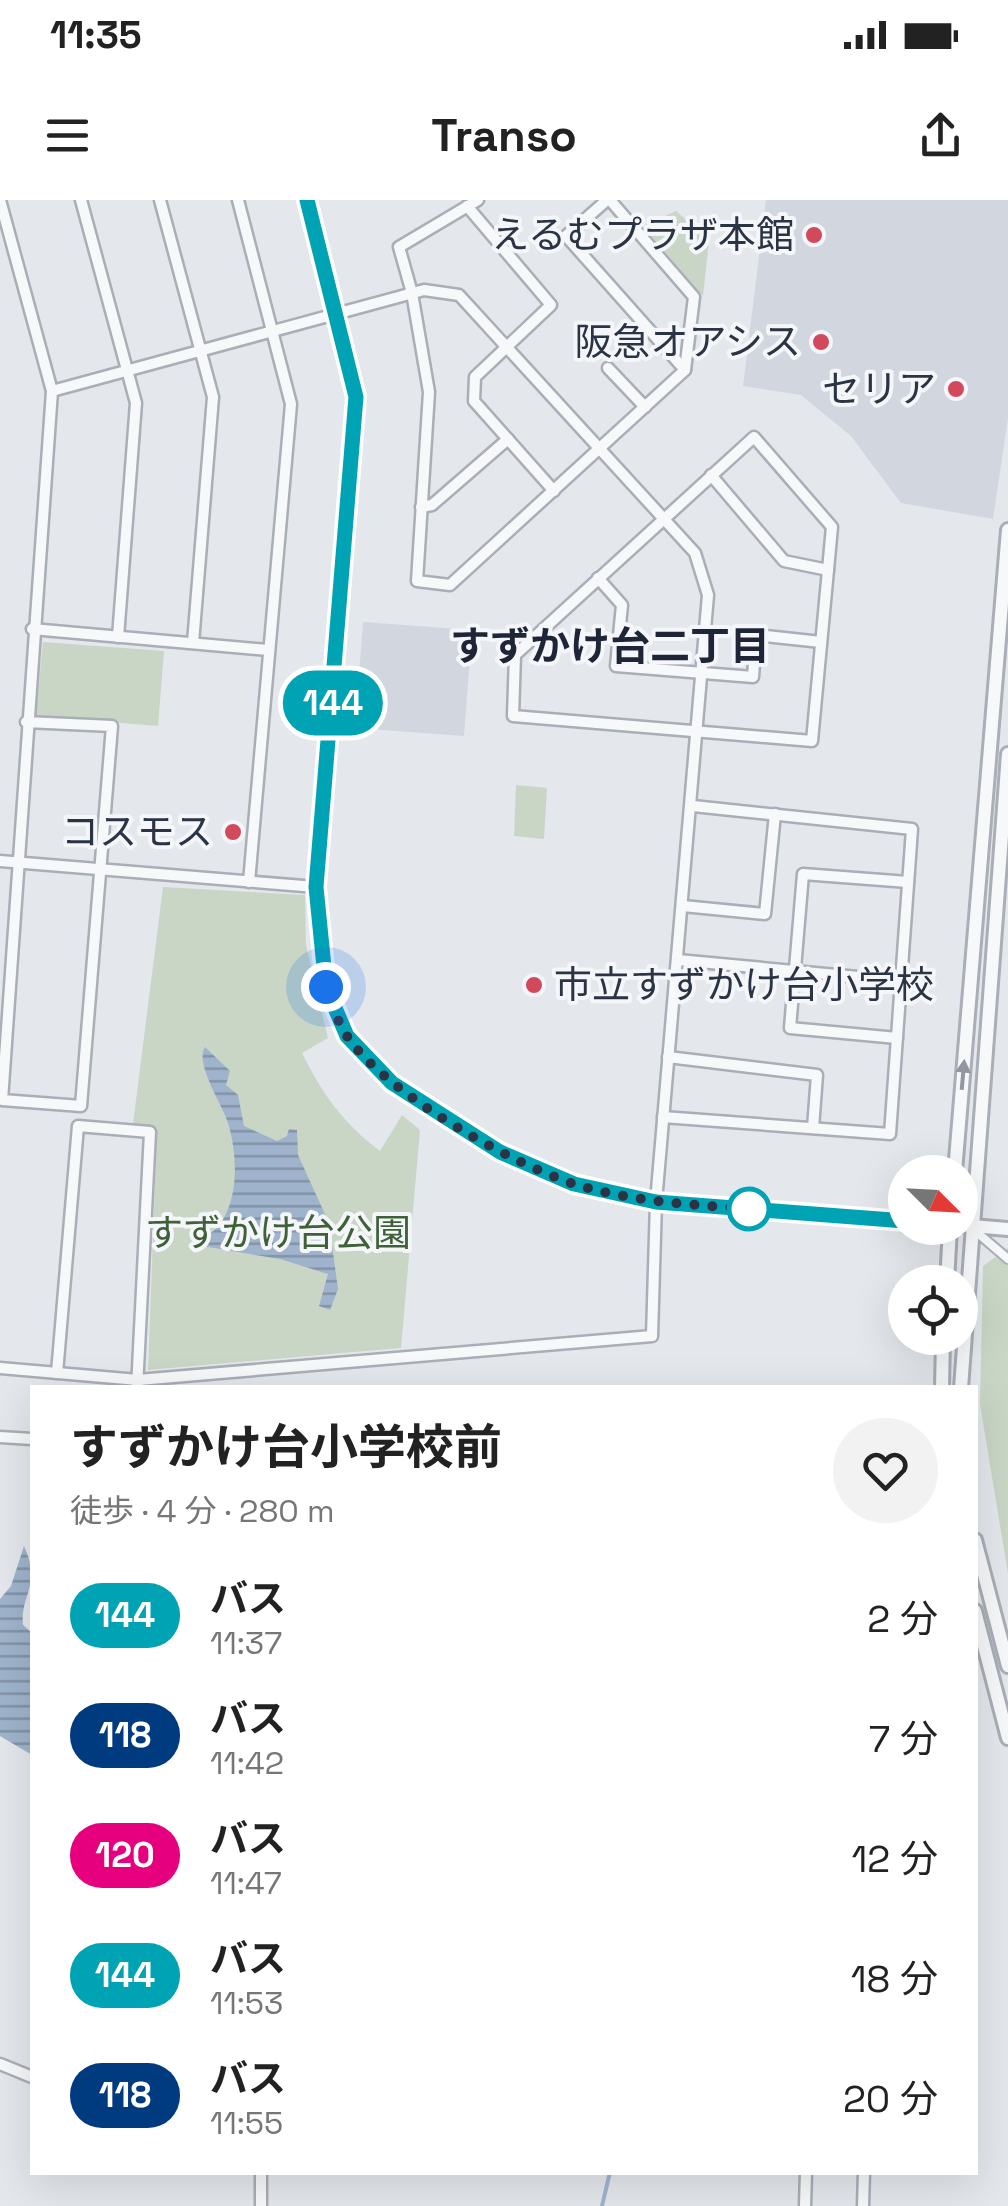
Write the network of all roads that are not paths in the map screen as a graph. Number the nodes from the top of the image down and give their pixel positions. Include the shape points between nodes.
1 (0, 200) edge
2 (81, 200) edge
3 (160, 200) edge
4 (238, 200) edge
5 (307, 200) edge
6 (608, 200) edge
7 (472, 203) edge
8 (412, 293) junction
9 (338, 312) junction
10 (274, 330) junction
11 (506, 346) junction
12 (202, 350) junction
13 (608, 368) dead end
14 (128, 370) junction
15 (685, 370) junction
16 (52, 391) junction
17 (645, 408) junction
18 (508, 439) junction
19 (602, 449) junction
20 (711, 476) junction
21 (554, 492) junction
22 (422, 507) junction
23 (663, 518) junction
24 (1008, 530) edge
25 (828, 570) junction
26 (598, 578) junction
27 (32, 629) junction
28 (118, 637) junction
29 (821, 642) junction
30 (193, 643) junction
31 (268, 650) junction
32 (704, 674) junction
33 (26, 722) junction
34 (700, 734) junction
35 (1008, 754) edge
36 (988, 774) junction
37 (1007, 776) edge
38 (693, 806) junction
39 (774, 814) junction
40 (0, 862) edge
41 (17, 862) junction
42 (102, 871) junction
43 (1003, 879) edge
44 (249, 882) junction
45 (908, 882) junction
46 (316, 887) junction
47 (683, 906) junction
48 (678, 960) junction
49 (793, 971) junction
50 (901, 981) junction
51 (897, 1038) junction
52 (668, 1057) junction
53 (663, 1117) junction
54 (814, 1128) junction
55 (955, 1155) edge
56 (973, 1155) edge
57 (656, 1202) junction
58 (888, 1220) edge
59 (978, 1227) edge
60 (1008, 1230) edge
61 (978, 1236) edge
62 (965, 1245) edge
63 (1008, 1258) edge
64 (943, 1355) edge
65 (0, 1368) edge
66 (57, 1373) junction
67 (137, 1384) edge
68 (942, 1385) edge
69 (961, 1385) edge
70 (0, 1436) edge
71 (30, 1439) edge
72 (978, 1551) edge
73 (978, 1623) edge
74 (1008, 1666) edge
75 (1008, 1738) edge
76 (0, 2064) edge
77 (30, 2077) edge
78 (261, 2175) edge
79 (806, 2175) edge
80 (864, 2175) edge
81 (261, 2206) edge
82 (805, 2206) edge
83 (863, 2206) edge

1 - 16 street
2 - 14 street
3 - 12 street
4 - 10 street
5 - 9 street
6 - 15 street via 694,297
6 - 15 street via 566,236
7 - 8 street via 399,247
7 - 11 street via 551,305
8 - 9 street
8 - 11 street via 459,296
8 - 22 street via 429,392
9 - 10 street
9 - 46 street via 355,412
10 - 12 street
10 - 31 street via 291,404
11 - 18 street via 476,377 474,401
11 - 19 street
12 - 14 street
12 - 30 street via 213,397
13 - 17 street
14 - 16 street
14 - 28 street via 136,403
15 - 17 street
16 - 27 street
17 - 19 street
18 - 21 street
18 - 22 street
19 - 21 street
19 - 23 street
20 - 23 street
20 - 25 street via 784,561
20 - 25 street via 754,437 832,527
21 - 22 street via 450,585 417,581
23 - 26 street
23 - 32 street via 694,553 708,595
24 - 36 street
25 - 29 street
26 - 32 street via 622,605 616,666
26 - 34 street via 515,654 513,716
27 - 28 street
27 - 33 street
28 - 30 street
29 - 32 street via 756,634 753,677
29 - 34 street via 812,741
30 - 31 street
31 - 44 street
32 - 34 street
33 - 41 street
33 - 42 street via 112,726
34 - 38 street
35 - 37 street
36 - 37 street
55 -> 36 street
37 - 43 street
38 - 39 street
38 - 47 street
39 - 45 street via 912,829
39 - 47 street via 765,914
40 - 41 street
41 - 42 street
41 - 42 street via 2,1100 80,1106
42 - 44 street
43 - 56 street
44 - 46 street
45 - 49 street via 803,874
45 - 50 street
46 - 57 street via 326,987 347,1036 392,1083 500,1152 574,1184
47 - 48 street
48 - 49 street
48 - 52 street
49 - 50 street
49 - 51 street via 790,1028
50 - 51 street
51 - 54 street via 890,1134
52 - 53 street
52 - 54 street via 817,1075
53 - 54 street
53 - 57 street
57 - 58 street
57 - 67 street via 652,1336
59 - 60 street
61 - 63 street
62 - 69 street
64 - 68 street
65 - 66 street
66 - 67 street
66 - 67 street via 78,1126 150,1132
70 - 71 street
72 - 74 street
73 - 75 street
76 - 77 street
78 - 81 street
79 - 82 street
80 - 83 street

